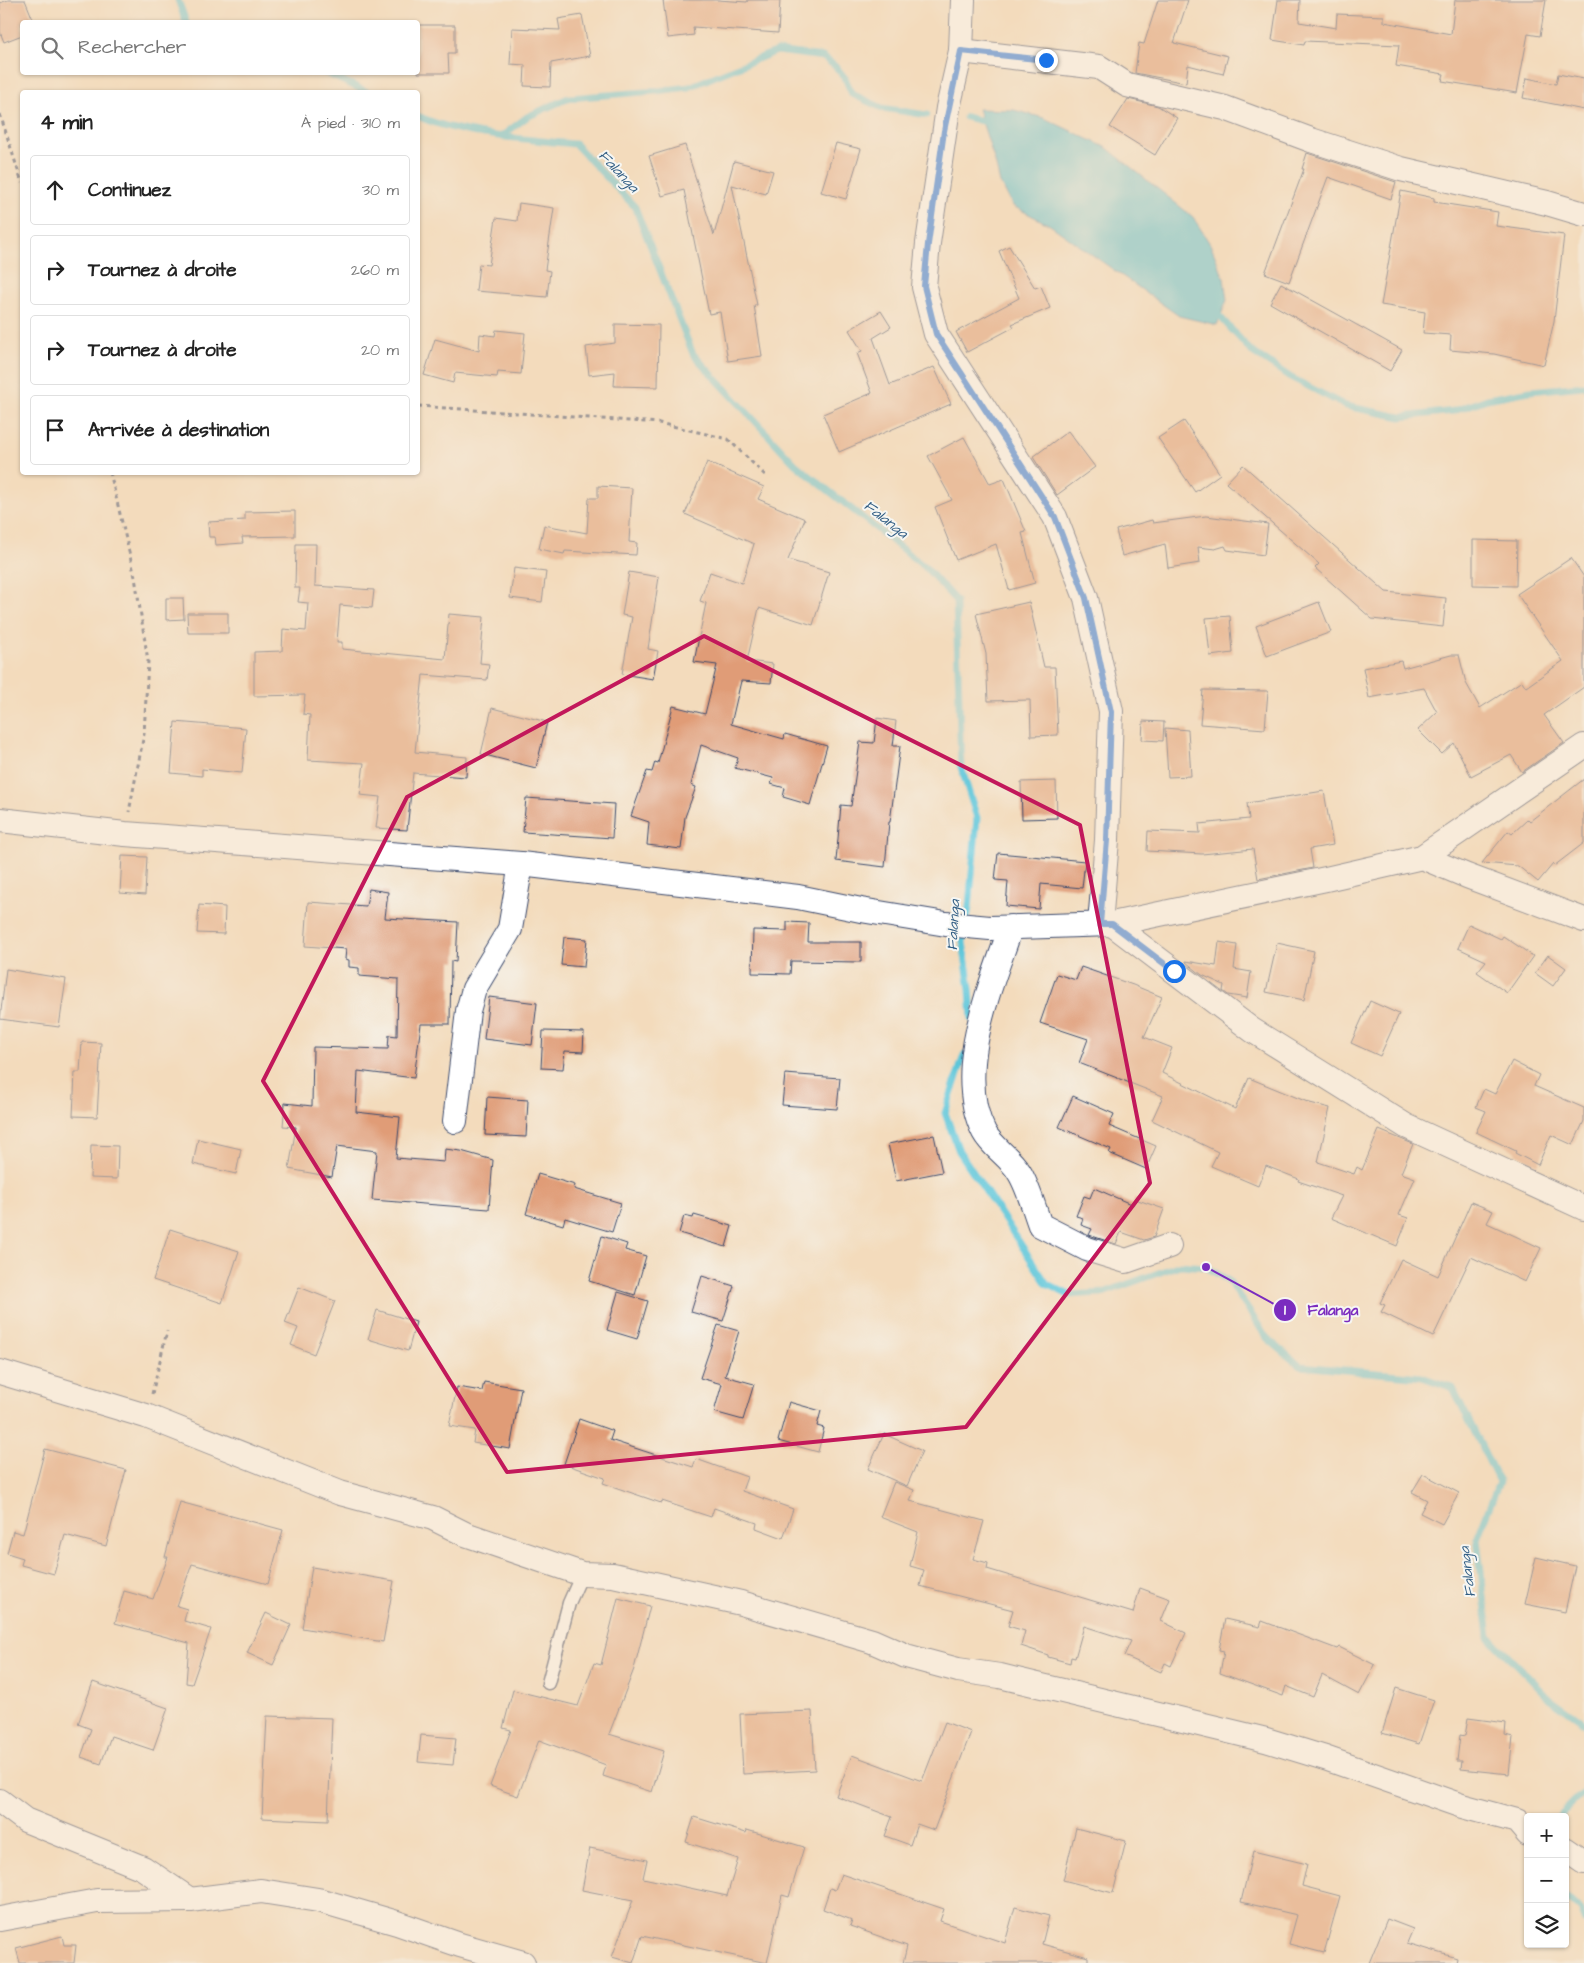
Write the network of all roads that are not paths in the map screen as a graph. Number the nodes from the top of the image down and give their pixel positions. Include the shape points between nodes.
1 (963, 0) edge
2 (961, 51) junction
3 (1584, 214) edge
4 (1584, 746) edge
5 (0, 820) edge
6 (1422, 857) junction
7 (521, 864) junction
8 (1584, 920) edge
9 (1106, 924) junction
10 (1001, 928) junction
11 (455, 1120) dead end
12 (1584, 1208) edge
13 (1169, 1246) dead end
14 (0, 1372) edge
15 (582, 1574) junction
16 (548, 1683) dead end
17 (0, 1801) edge
18 (1524, 1830) edge
19 (1569, 1852) edge
20 (1584, 1862) edge
21 (190, 1900) junction
22 (0, 1920) edge
23 (523, 1963) edge

1 - 2 street
2 - 3 street via 1099,67 1127,85 1225,108 1401,169
2 - 9 street via 947,116 924,286 936,334 1055,517 1086,598 1111,712
4 - 6 street
5 - 7 street via 125,834
6 - 8 street
6 - 9 street
7 - 10 street via 798,897 946,924
7 - 11 street via 510,929 474,988 468,1011
9 - 10 street
9 - 12 street via 1252,1030 1406,1126
10 - 13 street via 974,1056 973,1098 984,1133 1019,1172 1040,1225 1087,1249 1126,1261
14 - 15 street via 146,1416 340,1493 434,1518 465,1534
15 - 16 lane via 569,1603
15 - 18 street via 613,1575 741,1603 958,1670 1010,1678 1266,1740 1517,1822
17 - 21 street via 25,1820 143,1868
19 - 20 street
21 - 22 street via 97,1901
21 - 23 street via 261,1891 318,1900

